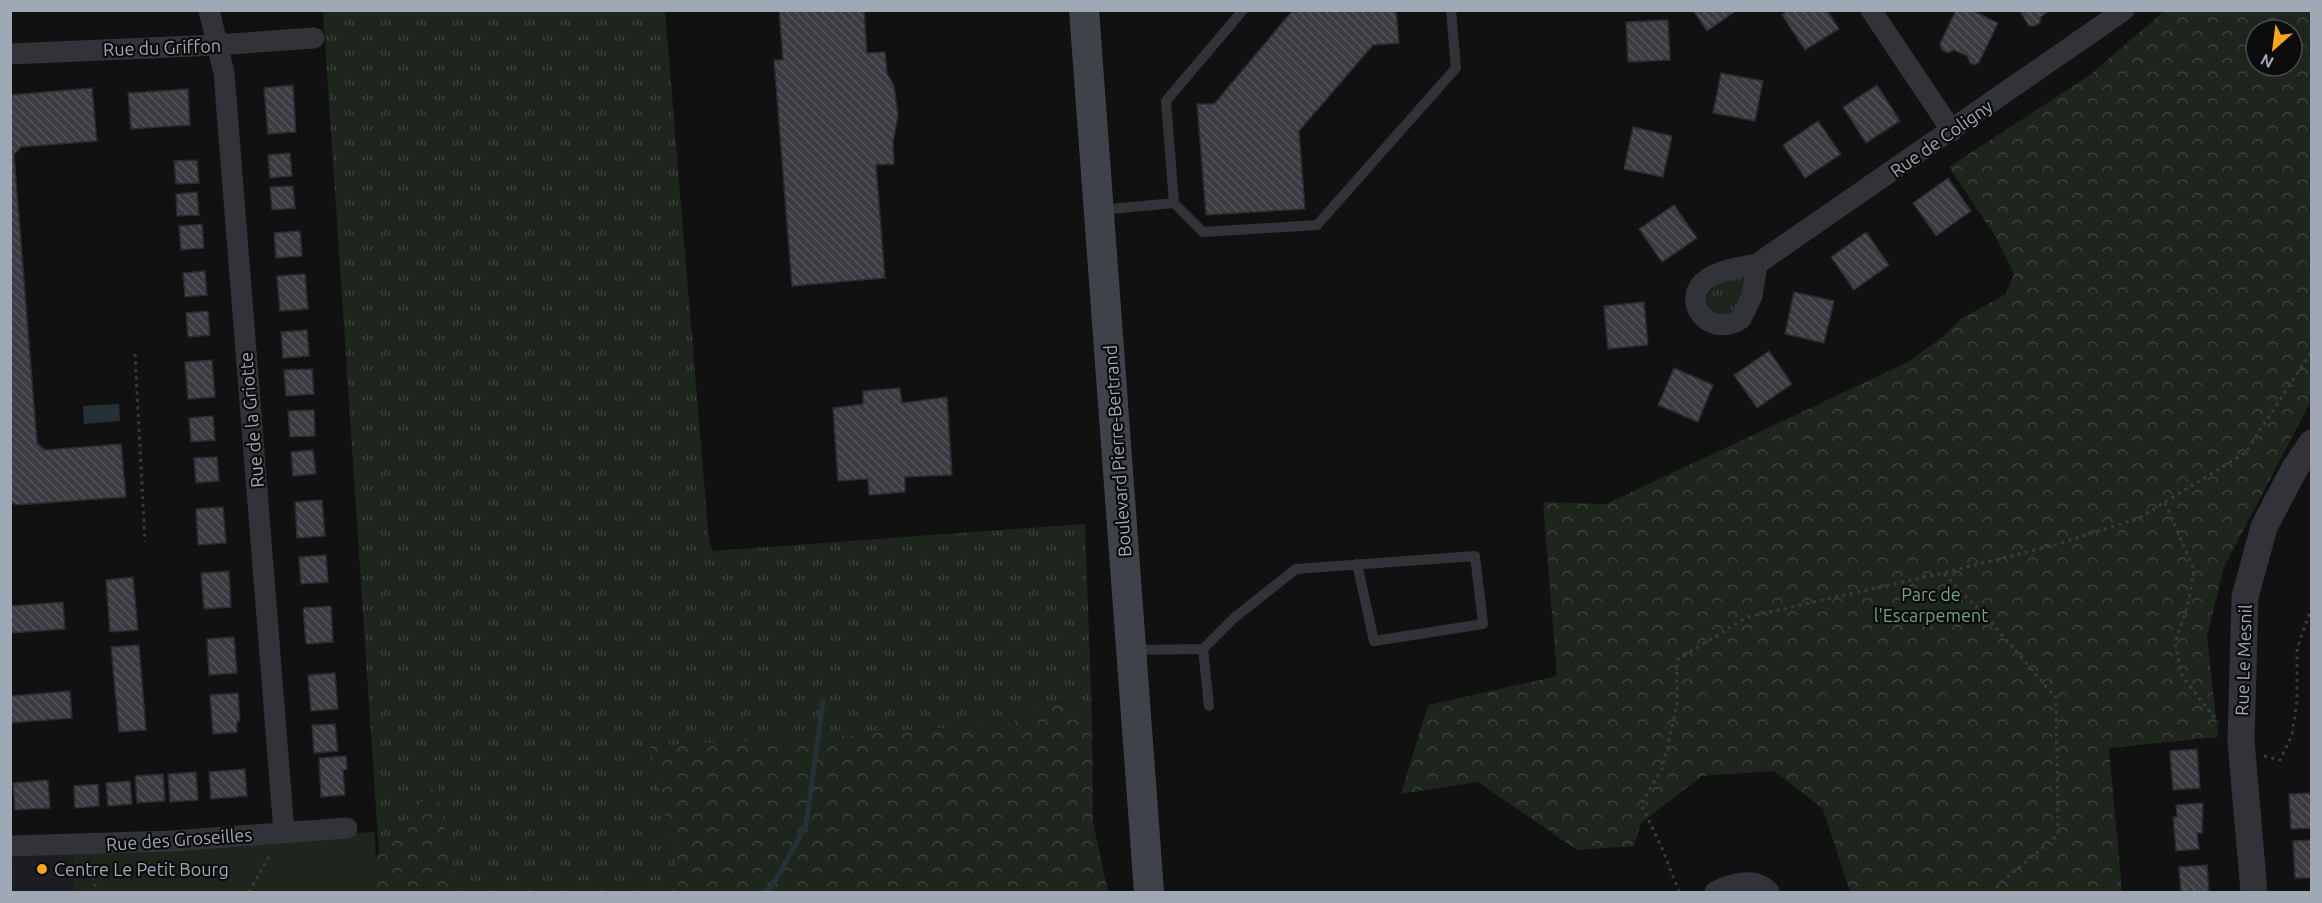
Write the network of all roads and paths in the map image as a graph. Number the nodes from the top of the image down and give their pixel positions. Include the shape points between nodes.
1 (209, 10) edge
2 (1084, 10) edge
3 (1244, 10) edge
4 (1451, 10) edge
5 (1871, 10) edge
6 (2124, 10) edge
7 (314, 38) dead end
8 (217, 45) junction
9 (10, 54) edge
10 (1952, 131) junction
11 (1174, 203) junction
12 (1100, 210) junction
13 (1756, 264) dead end
14 (2312, 351) edge
15 (135, 354) dead end
16 (2312, 443) edge
17 (145, 542) dead end
18 (1357, 564) junction
19 (1943, 573) junction
20 (1203, 649) junction
21 (1131, 650) junction
22 (1209, 706) dead end
23 (347, 828) dead end
24 (282, 832) junction
25 (84, 845) junction
26 (10, 846) edge
27 (97, 892) edge
28 (249, 892) edge
29 (1149, 892) edge
30 (1679, 892) edge
31 (1715, 892) edge
32 (1769, 892) edge
33 (1995, 892) edge
34 (2254, 892) edge

1 - 8 street, Rue de la Griotte
2 - 12 main road, Boulevard Pierre-Bertrand
3 - 11 lane via 1166,101
4 - 11 lane via 1456,68 1317,225 1203,232
5 - 10 street
6 - 10 street, Rue de Coligny
7 - 8 street, Rue du Griffon
8 - 9 street, Rue du Griffon
8 - 24 street, Rue de la Griotte via 224,73
10 - 13 street, Rue de Coligny
11 - 12 lane
12 - 21 main road, Boulevard Pierre-Bertrand
14 - 19 path via 2245,453 2139,518 2058,544
15 - 17 path
16 - 34 street, Rue Le Mesnil via 2264,526 2245,597 2241,741
18 - 18 lane via 1475,556 1483,624 1374,641
18 - 20 lane via 1296,570 1234,618
19 - 30 path via 1747,617 1677,660 1677,705 1662,769 1641,804
19 - 33 path via 2056,698 2058,835 1998,885
20 - 21 lane
20 - 22 lane
21 - 29 main road, Boulevard Pierre-Bertrand
23 - 24 street, Rue des Groseilles
24 - 25 street, Rue des Groseilles
24 - 28 path
25 - 26 street, Rue des Groseilles
25 - 27 path
31 - 32 street via 1730,884 1750,883

